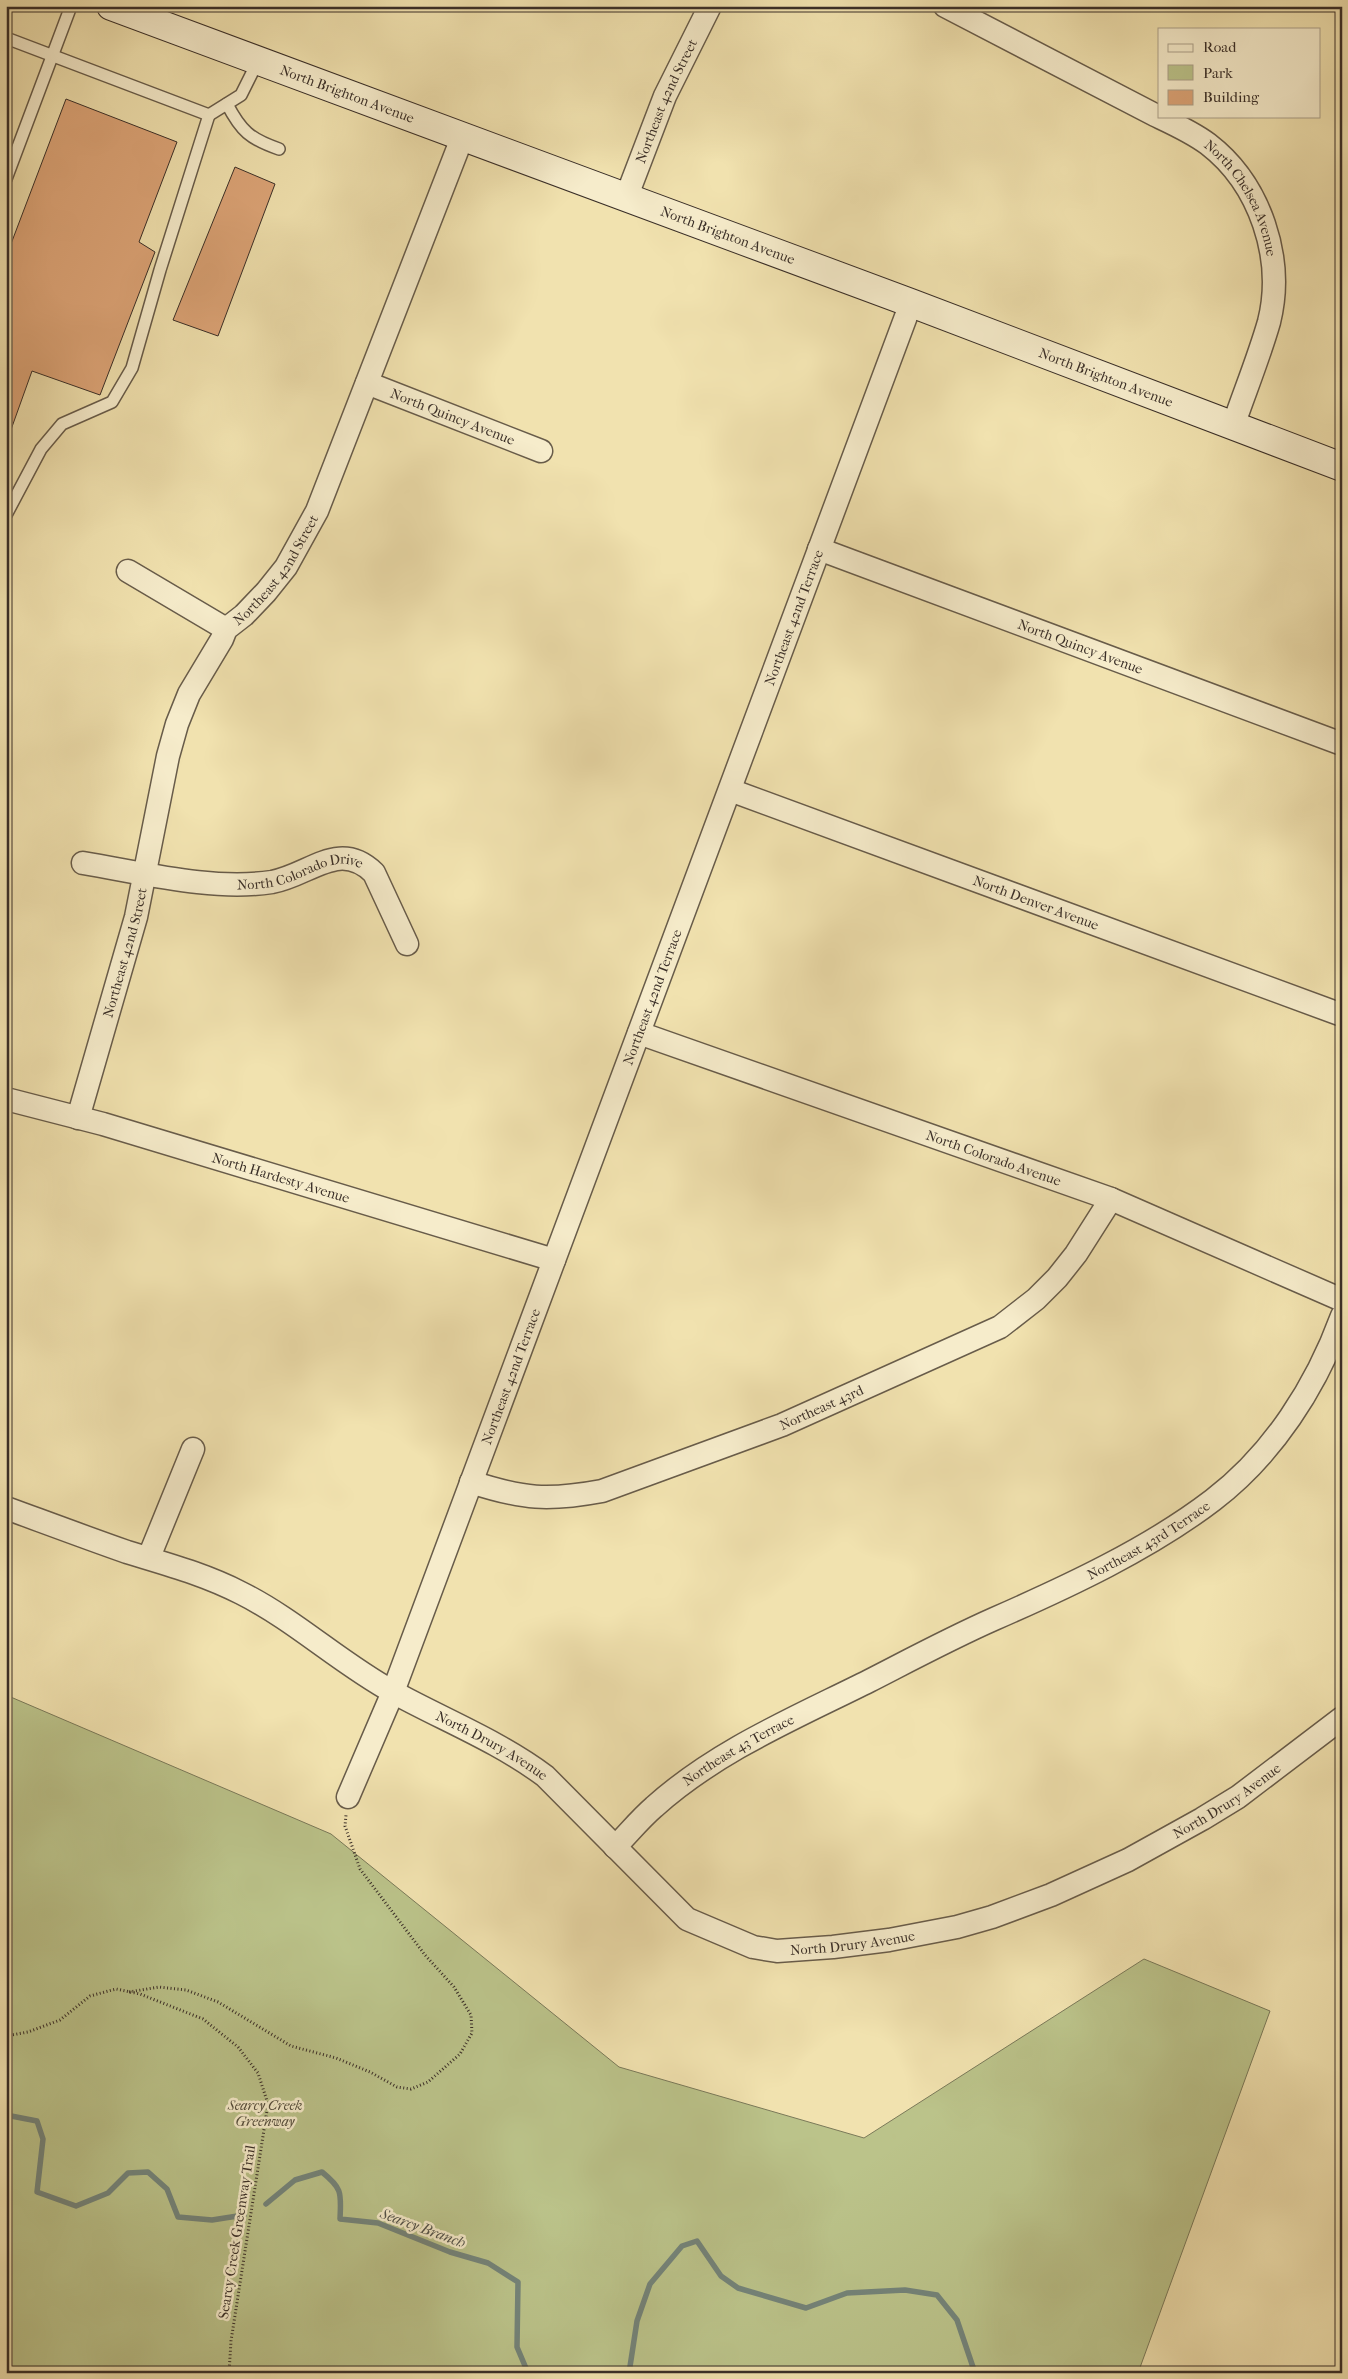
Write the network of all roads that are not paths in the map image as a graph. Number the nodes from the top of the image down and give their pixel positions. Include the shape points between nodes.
1 (71, 6) edge
2 (710, 6) edge
3 (945, 6) edge
4 (115, 7) edge
5 (6, 38) edge
6 (53, 56) junction
7 (258, 61) junction
8 (227, 104) junction
9 (209, 115) junction
10 (1158, 116) edge
11 (1162, 118) edge
12 (462, 138) junction
13 (279, 149) dead end
14 (6, 179) edge
15 (626, 198) junction
16 (911, 303) junction
17 (367, 383) junction
18 (1233, 426) junction
19 (541, 451) dead end
20 (1342, 467) edge
21 (6, 515) edge
22 (820, 549) junction
23 (128, 571) dead end
24 (226, 628) junction
25 (1342, 744) edge
26 (730, 790) junction
27 (83, 863) dead end
28 (145, 873) junction
29 (406, 944) dead end
30 (1342, 1015) edge
31 (639, 1033) junction
32 (6, 1099) edge
33 (78, 1118) junction
34 (1111, 1199) junction
35 (554, 1260) junction
36 (1342, 1300) edge
37 (1342, 1316) edge
38 (192, 1449) dead end
39 (471, 1482) junction
40 (6, 1508) edge
41 (149, 1557) junction
42 (876, 1677) joint
43 (393, 1692) junction
44 (1342, 1718) edge
45 (348, 1797) road end
46 (615, 1847) junction

1 - 6 lane
2 - 15 street, Northeast 42nd Street via 665,96
3 - 10 street, North Chelsea Avenue
4 - 7 main road, North Brighton Avenue
5 - 6 lane
6 - 9 lane
6 - 14 lane
7 - 8 lane via 241,95
7 - 12 main road, North Brighton Avenue
8 - 9 lane
8 - 13 lane via 240,127 257,141
9 - 21 lane via 132,368 112,402 62,424 40,449
11 - 18 street, North Chelsea Avenue via 1209,145 1231,166 1249,190 1262,217 1270,246 1273,291 1269,321
12 - 15 main road, North Brighton Avenue
12 - 17 street, Northeast 42nd Street
15 - 16 main road, North Brighton Avenue
16 - 18 main road, North Brighton Avenue
16 - 22 street, Northeast 42nd Terrace
17 - 19 street, North Quincy Avenue
17 - 24 street, Northeast 42nd Street via 303,540 266,592
18 - 20 main road, North Brighton Avenue
22 - 25 street, North Quincy Avenue
22 - 26 street, Northeast 42nd Terrace
23 - 24 street
24 - 28 street, Northeast 42nd Street via 189,694 177,724
26 - 30 street, North Denver Avenue
26 - 31 street, Northeast 42nd Terrace
27 - 28 street, North Colorado Drive
28 - 29 street, North Colorado Drive via 226,886 252,885 294,875 329,860 353,859 374,873
28 - 33 street, Northeast 42nd Street via 136,917
31 - 34 street, North Colorado Avenue
31 - 35 street, Northeast 42nd Terrace
32 - 33 street, North Hardesty Avenue
33 - 35 street, North Hardesty Avenue
34 - 36 street, North Colorado Avenue
34 - 39 street, Northeast 43rd via 1057,1278 1000,1327 782,1425 602,1491 544,1498 515,1496
35 - 39 street, Northeast 42nd Terrace
37 - 42 street, Northeast 43rd Terrace via 1313,1382 1290,1418 1264,1451 1213,1501 1081,1580
38 - 41 street
39 - 43 street, Northeast 42nd Terrace
40 - 41 street, North Drury Avenue
41 - 43 street, North Drury Avenue via 196,1572 242,1593 285,1618
42 - 46 street, Northeast 43 Terrace via 752,1739 699,1772 654,1807
43 - 45 street
43 - 46 street, North Drury Avenue via 500,1746 530,1765
44 - 46 street, North Drury Avenue via 1238,1797 1128,1860 1051,1895 992,1917 889,1940 776,1951 753,1947 687,1919

